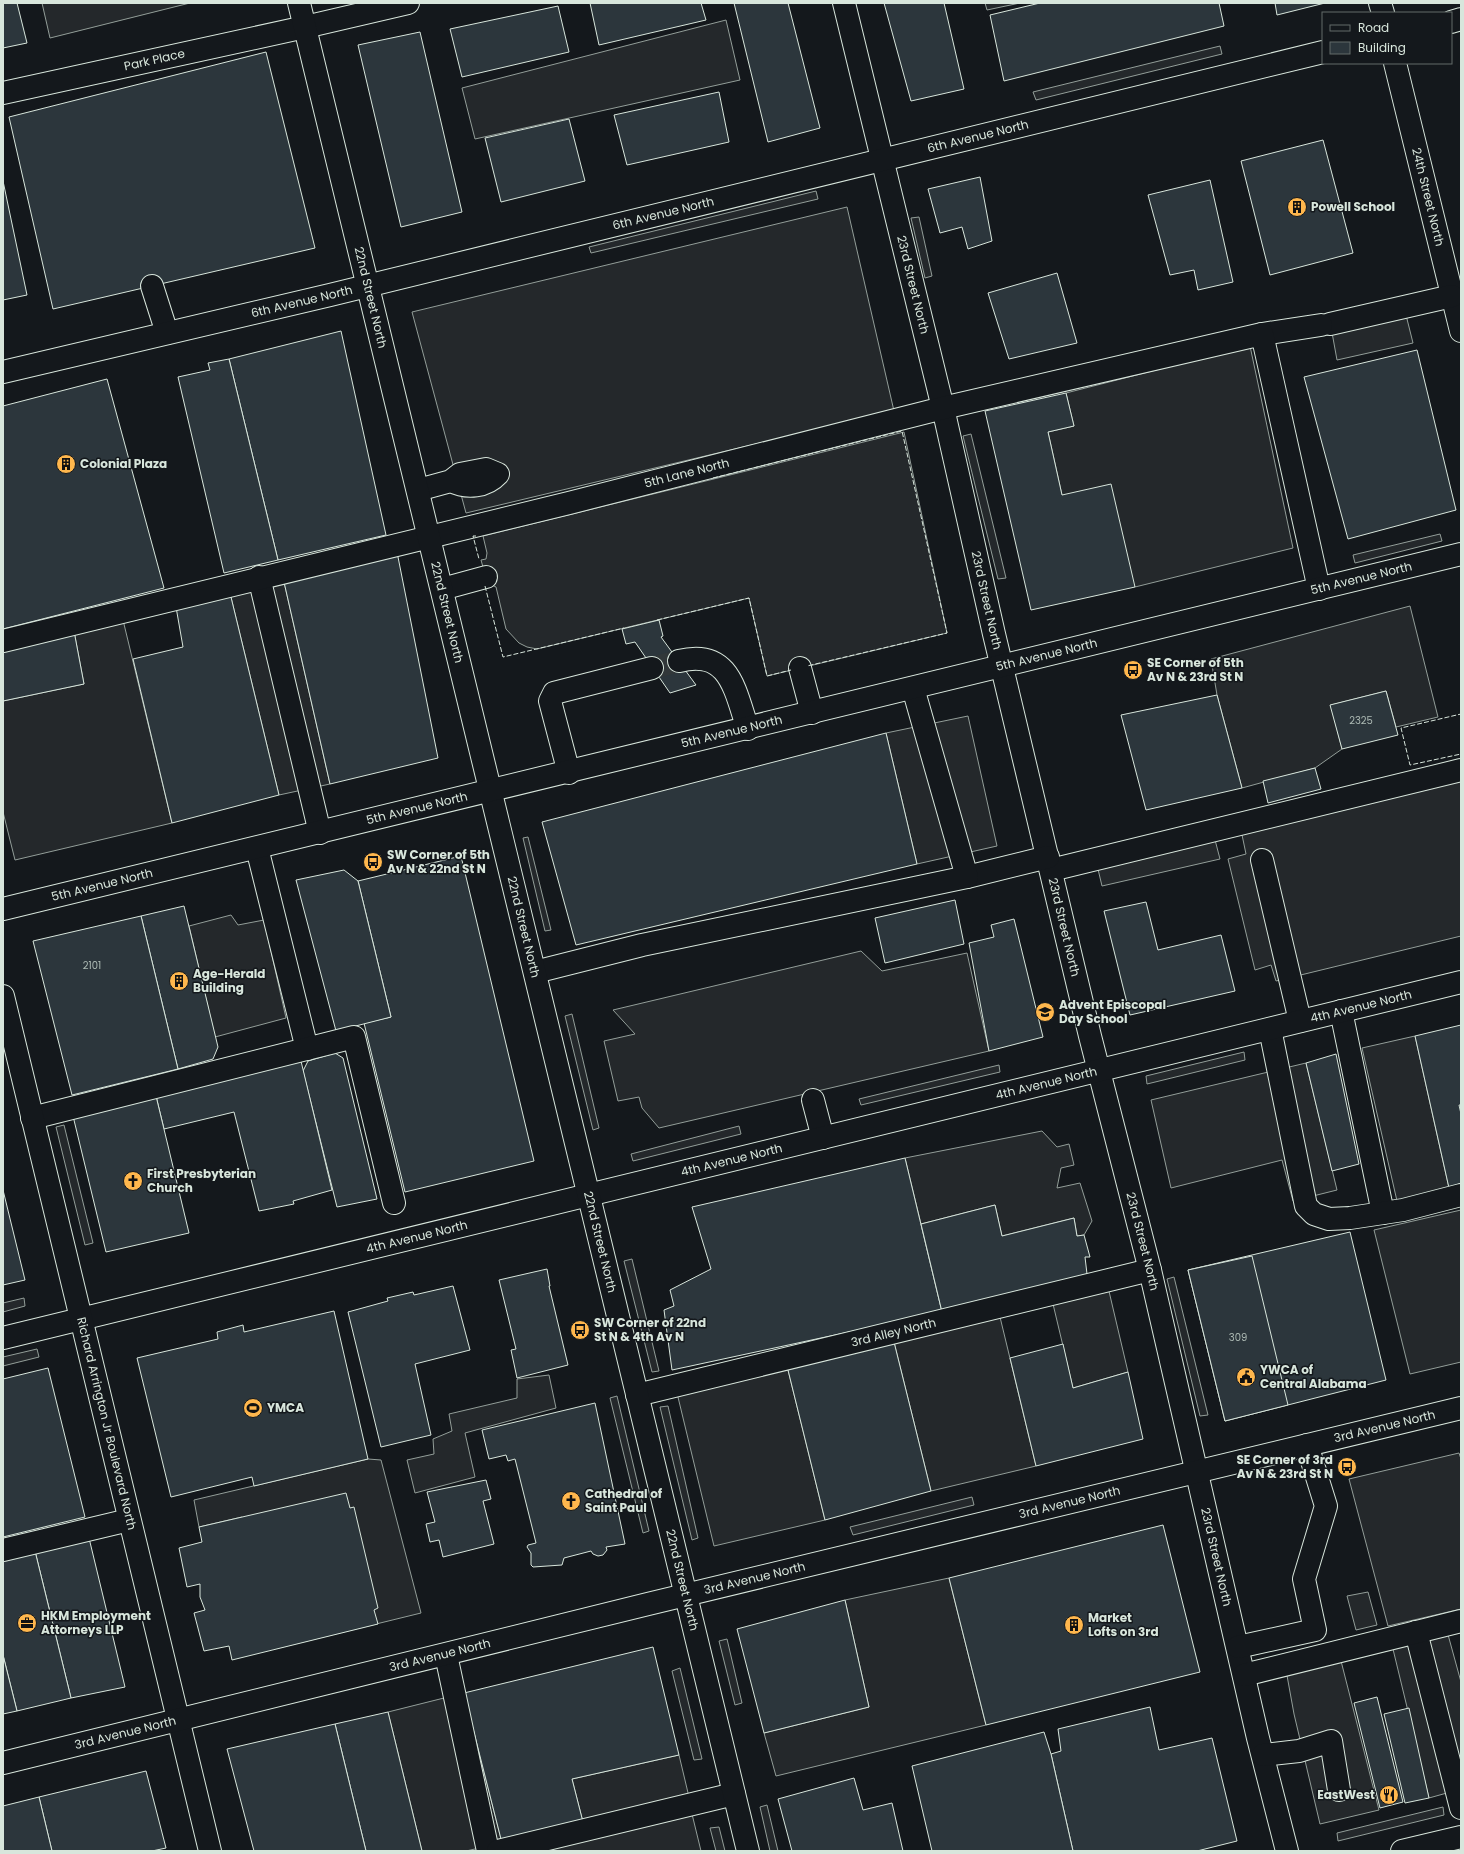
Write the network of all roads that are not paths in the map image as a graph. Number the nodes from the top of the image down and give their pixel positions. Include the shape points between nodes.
1 (299, 3) edge
2 (408, 3) edge
3 (844, 3) edge
4 (305, 27) junction
5 (1322, 52) edge
6 (1395, 64) edge
7 (3, 93) edge
8 (882, 159) junction
9 (369, 285) junction
10 (152, 286) dead end
11 (1452, 296) junction
12 (1461, 331) edge
13 (167, 333) junction
14 (1262, 334) junction
15 (3, 372) edge
16 (943, 408) junction
17 (451, 481) dead end
18 (418, 490) junction
19 (429, 535) junction
20 (1461, 554) edge
21 (486, 577) dead end
22 (259, 578) junction
23 (442, 589) junction
24 (1319, 589) junction
25 (3, 641) edge
26 (679, 661) tunnel mouth
27 (1002, 666) junction
28 (652, 668) tunnel mouth
29 (800, 668) dead end
30 (913, 688) junction
31 (812, 713) junction
32 (748, 728) junction
33 (1461, 770) edge
34 (569, 773) junction
35 (491, 792) junction
36 (320, 833) junction
37 (257, 848) junction
38 (1262, 860) dead end
39 (1050, 864) junction
40 (967, 877) junction
41 (3, 909) edge
42 (535, 972) junction
43 (1461, 982) edge
44 (3, 996) edge
45 (1341, 1011) junction
46 (1300, 1021) junction
47 (1270, 1028) junction
48 (308, 1050) junction
49 (1098, 1070) junction
50 (813, 1100) dead end
51 (32, 1118) junction
52 (822, 1138) junction
53 (589, 1195) junction
54 (1461, 1195) edge
55 (394, 1203) dead end
56 (1383, 1213) junction
57 (1150, 1270) junction
58 (80, 1320) junction
59 (3, 1338) edge
60 (638, 1395) junction
61 (1461, 1408) edge
62 (1307, 1445) junction
63 (1198, 1472) junction
64 (129, 1520) junction
65 (3, 1550) edge
66 (686, 1596) junction
67 (1461, 1621) edge
68 (1416, 1632) junction
69 (1238, 1647) junction
70 (446, 1655) junction
71 (1244, 1675) junction
72 (178, 1721) junction
73 (1263, 1755) junction
74 (3, 1763) edge
75 (1339, 1790) dead end
76 (734, 1794) junction
77 (1461, 1808) edge
78 (1461, 1837) edge
79 (1411, 1850) edge
80 (210, 1851) edge
81 (488, 1851) edge
82 (498, 1851) edge
83 (748, 1851) edge
84 (1287, 1851) edge

1 - 4 main road, 22nd Street North
2 - 4 main road, Park Place
3 - 8 main road, 23rd Street North
4 - 7 main road, Park Place
4 - 9 main road, 22nd Street North
5 - 8 main road, 6th Avenue North
6 - 11 main road, 24th Street North
8 - 9 main road, 6th Avenue North
8 - 16 main road, 23rd Street North
9 - 13 main road, 6th Avenue North
9 - 18 main road, 22nd Street North
10 - 13 main road
11 - 12 main road, 24th Street North
11 - 14 main road, 5th Lane North via 1325,324
13 - 15 main road, 6th Avenue North
14 - 16 main road, 5th Lane North
14 - 24 main road
16 - 19 main road, 5th Lane North
16 - 27 main road, 23rd Street North
17 - 18 main road
18 - 19 main road, 22nd Street North
19 - 22 main road, 5th Lane North
19 - 23 main road, 22nd Street North
20 - 24 main road, 5th Avenue North
21 - 23 main road
22 - 25 main road, 5th Lane North
22 - 36 main road
23 - 35 main road, 22nd Street North
24 - 27 main road, 5th Avenue North
26 - 32 main road via 700,658 717,663 729,678
27 - 30 main road, 5th Avenue North
27 - 39 main road, 23rd Street North
28 - 34 main road via 554,693 550,701
29 - 31 main road
30 - 31 main road, 5th Avenue North
30 - 40 main road
31 - 32 main road, 5th Avenue North
32 - 34 main road, 5th Avenue North
33 - 39 main road
34 - 35 main road, 5th Avenue North
35 - 36 main road, 5th Avenue North
35 - 42 main road, 22nd Street North
36 - 37 main road, 5th Avenue North
37 - 41 main road, 5th Avenue North
37 - 48 main road
38 - 46 main road
39 - 40 main road
39 - 49 main road, 23rd Street North
40 - 42 main road via 642,945
42 - 53 main road, 22nd Street North
43 - 45 main road, 4th Avenue North
44 - 51 main road, Richard Arrington Jr Boulevard North
45 - 46 main road, 4th Avenue North
45 - 56 main road
46 - 47 main road, 4th Avenue North
47 - 49 main road, 4th Avenue North
47 - 56 main road via 1306,1206 1314,1214 1329,1219
48 - 51 main road
48 - 55 main road via 354,1037
49 - 52 main road, 4th Avenue North
49 - 57 main road, 23rd Street North
50 - 52 main road
51 - 58 main road, Richard Arrington Jr Boulevard North
52 - 53 main road, 4th Avenue North
53 - 58 main road, 4th Avenue North
53 - 60 main road, 22nd Street North
54 - 56 main road
57 - 60 main road, 3rd Alley North
57 - 63 main road, 23rd Street North
58 - 59 main road, 4th Avenue North
58 - 64 main road, Richard Arrington Jr Boulevard North
60 - 66 main road, 22nd Street North
61 - 62 main road, 3rd Avenue North
62 - 63 main road, 3rd Avenue North
62 - 69 main road via 1326,1506 1304,1579 1315,1630
63 - 66 main road, 3rd Avenue North
63 - 69 main road, 23rd Street North
64 - 65 main road
64 - 72 main road, Richard Arrington Jr Boulevard North
66 - 70 main road, 3rd Avenue North
66 - 76 main road, 22nd Street North
67 - 68 main road
68 - 71 main road
68 - 77 main road
69 - 71 main road, 23rd Street North
70 - 72 main road, 3rd Avenue North
70 - 81 main road
71 - 73 main road, 23rd Street North
72 - 74 main road, 3rd Avenue North
72 - 80 main road, Richard Arrington Jr Boulevard North
73 - 75 main road via 1299,1751 1331,1741
73 - 84 main road, 23rd Street North
76 - 82 main road
76 - 83 main road, 22nd Street North
78 - 79 main road

